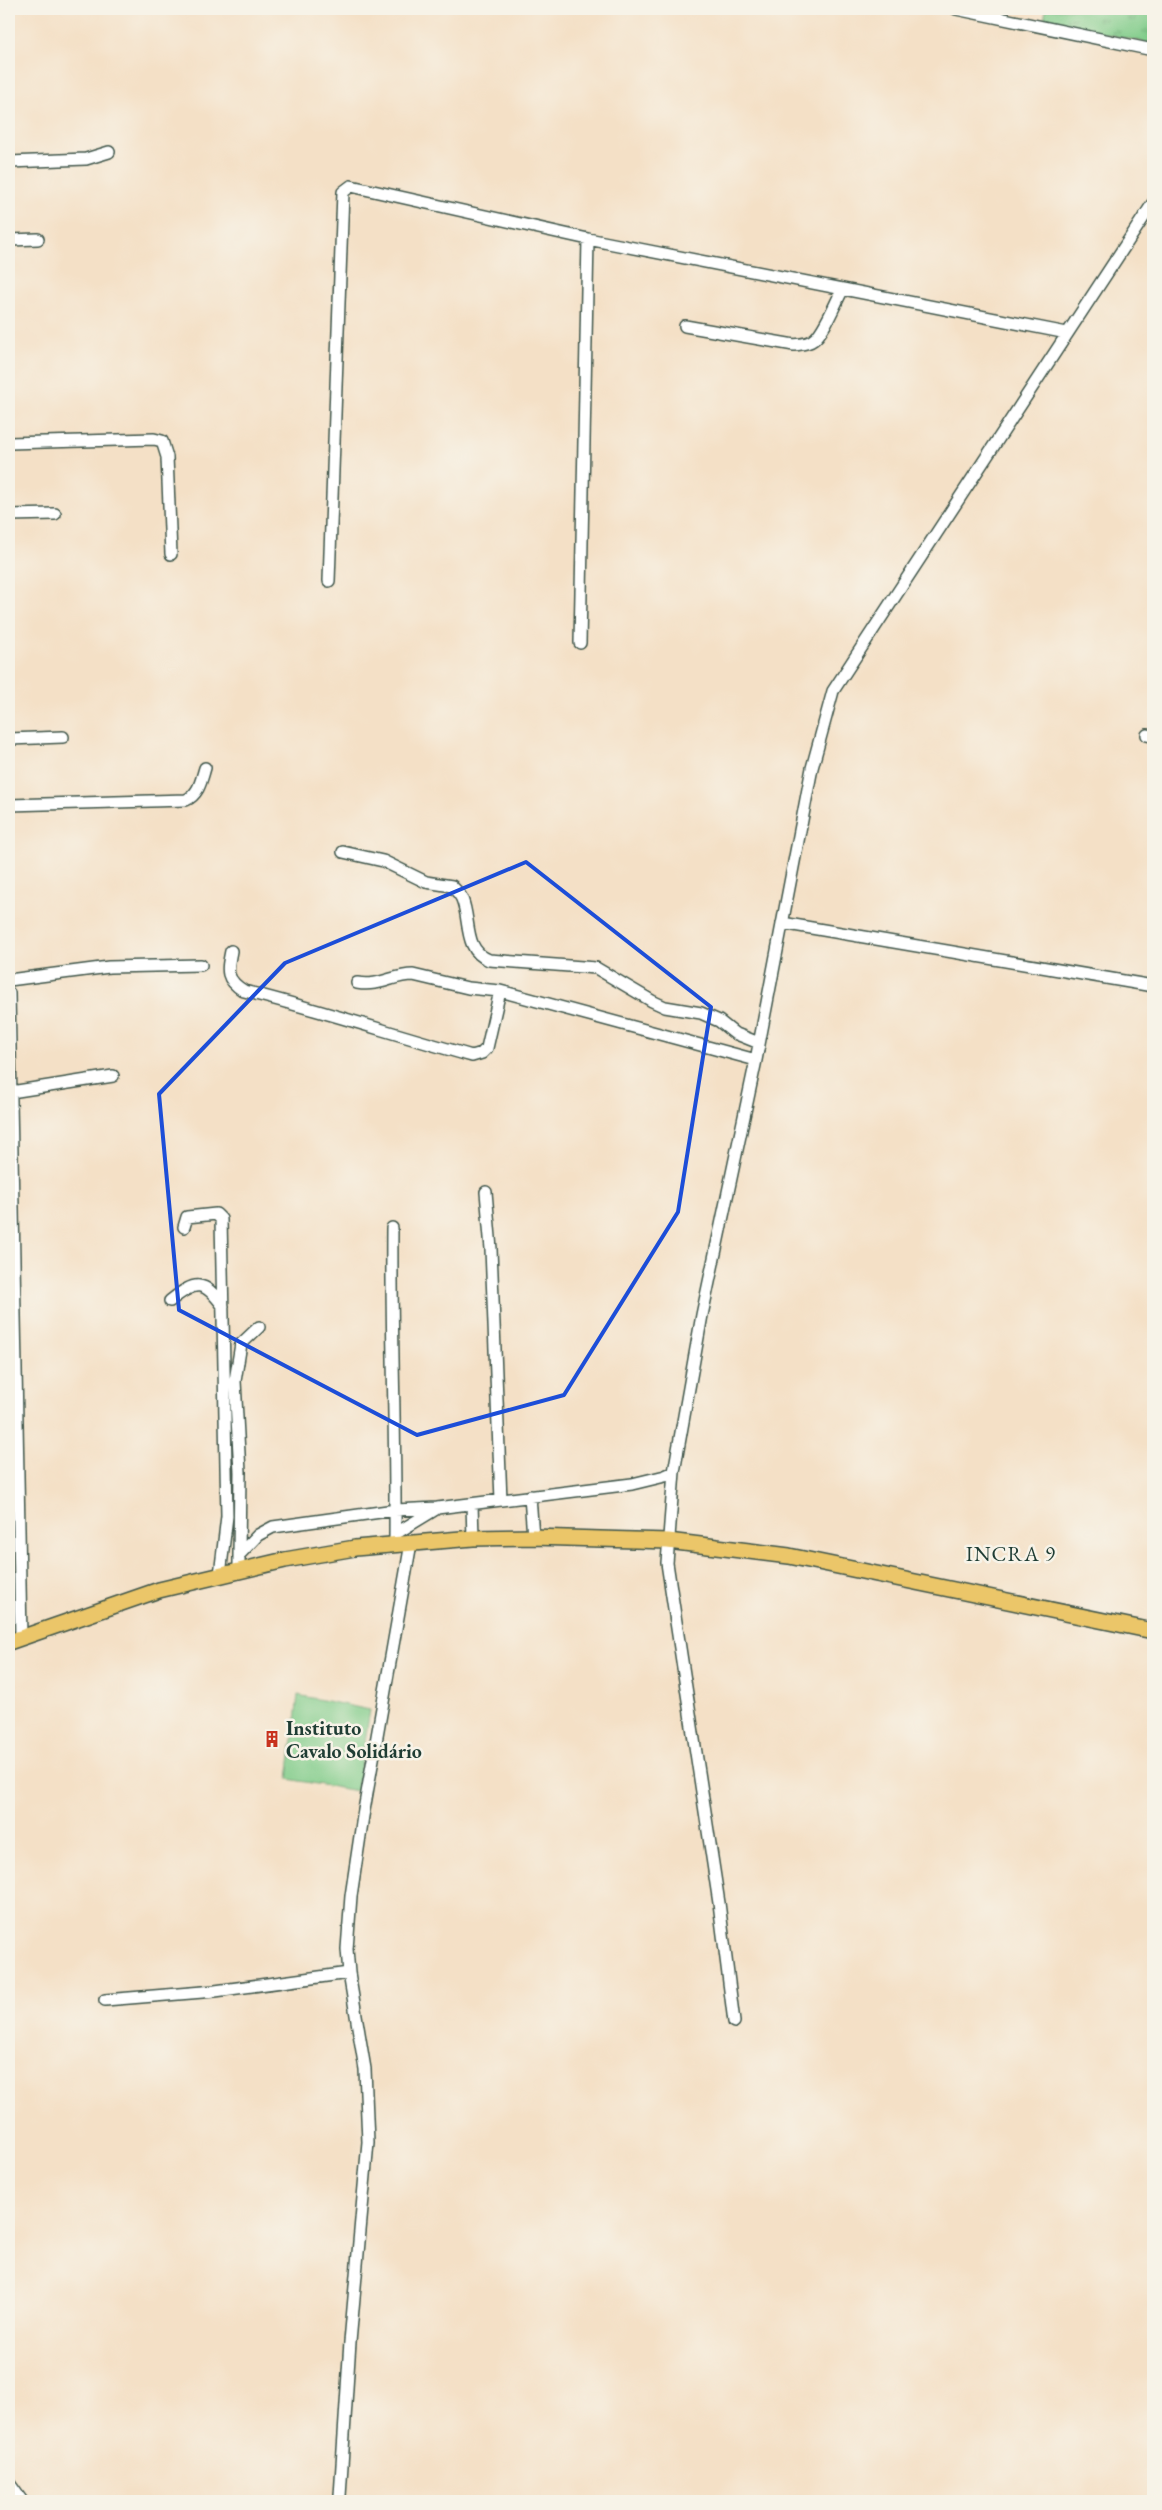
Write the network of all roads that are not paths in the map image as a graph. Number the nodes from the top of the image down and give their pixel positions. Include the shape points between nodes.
1 (956, 9) edge
2 (1153, 50) edge
3 (109, 152) dead end
4 (9, 162) edge
5 (1152, 208) edge
6 (38, 239) dead end
7 (588, 239) junction
8 (9, 240) edge
9 (843, 289) junction
10 (684, 326) dead end
11 (1067, 333) junction
12 (9, 443) edge
13 (55, 514) dead end
14 (9, 515) edge
15 (170, 554) dead end
16 (329, 581) dead end
17 (580, 643) dead end
18 (63, 737) dead end
19 (9, 739) edge
20 (205, 768) dead end
21 (9, 805) edge
22 (343, 852) dead end
23 (782, 923) junction
24 (231, 951) dead end
25 (201, 965) dead end
26 (9, 980) edge
27 (357, 983) dead end
28 (1153, 986) edge
29 (500, 991) junction
30 (9, 994) edge
31 (759, 1043) junction
32 (756, 1060) junction
33 (113, 1076) dead end
34 (11, 1092) junction
35 (486, 1192) dead end
36 (184, 1227) dead end
37 (392, 1228) dead end
38 (170, 1301) dead end
39 (223, 1306) junction
40 (259, 1327) dead end
41 (674, 1472) junction
42 (530, 1496) junction
43 (501, 1500) junction
44 (472, 1504) junction
45 (437, 1508) junction
46 (395, 1510) junction
47 (533, 1537) junction
48 (472, 1538) junction
49 (395, 1540) junction
50 (668, 1541) junction
51 (411, 1543) junction
52 (239, 1563) junction
53 (220, 1575) junction
54 (1153, 1632) edge
55 (15, 1640) edge
56 (348, 1973) junction
57 (105, 2000) dead end
58 (734, 2022) dead end
59 (9, 2483) edge
60 (340, 2496) dead end
61 (22, 2501) edge

1 - 2 street
3 - 4 street via 86,159
5 - 11 street
6 - 8 street
7 - 9 street
7 - 16 street via 357,186 345,188
7 - 17 street
9 - 10 street via 820,332 814,340 803,344
9 - 11 street
11 - 23 street via 833,691 812,768
12 - 15 street via 162,441 167,457
13 - 14 street
18 - 19 street
20 - 21 street via 194,797 186,800
22 - 31 street via 383,861 426,882 452,886 462,898 472,943 479,957 596,968 658,1004 701,1013 734,1033
23 - 28 street
23 - 31 street
24 - 29 street via 227,972 234,985 244,991 472,1056 486,1048
25 - 26 street via 109,967
27 - 29 street via 372,986 413,975 468,988
29 - 32 street
30 - 34 street
31 - 32 street
32 - 41 street via 702,1315
33 - 34 street
34 - 55 street
35 - 43 street via 492,1258
36 - 39 street via 187,1217 214,1214 221,1219
37 - 46 street
38 - 39 street via 197,1285 211,1290
39 - 53 street via 226,1516
40 - 52 street via 241,1344 235,1381 240,1472
41 - 42 street via 632,1484
41 - 50 street
42 - 43 street
42 - 47 street
43 - 44 street
44 - 45 street
44 - 48 street
45 - 46 street
45 - 49 street
46 - 49 street
46 - 52 street via 273,1527 258,1535
47 - 48 main road
47 - 50 main road
48 - 51 main road
49 - 51 main road
49 - 52 main road
50 - 54 main road via 789,1556
50 - 58 street via 668,1563 720,1904
51 - 56 street via 351,1896
52 - 53 main road
53 - 55 main road via 159,1590
56 - 57 street via 215,1991
56 - 60 street via 365,2069 368,2142
59 - 61 street

